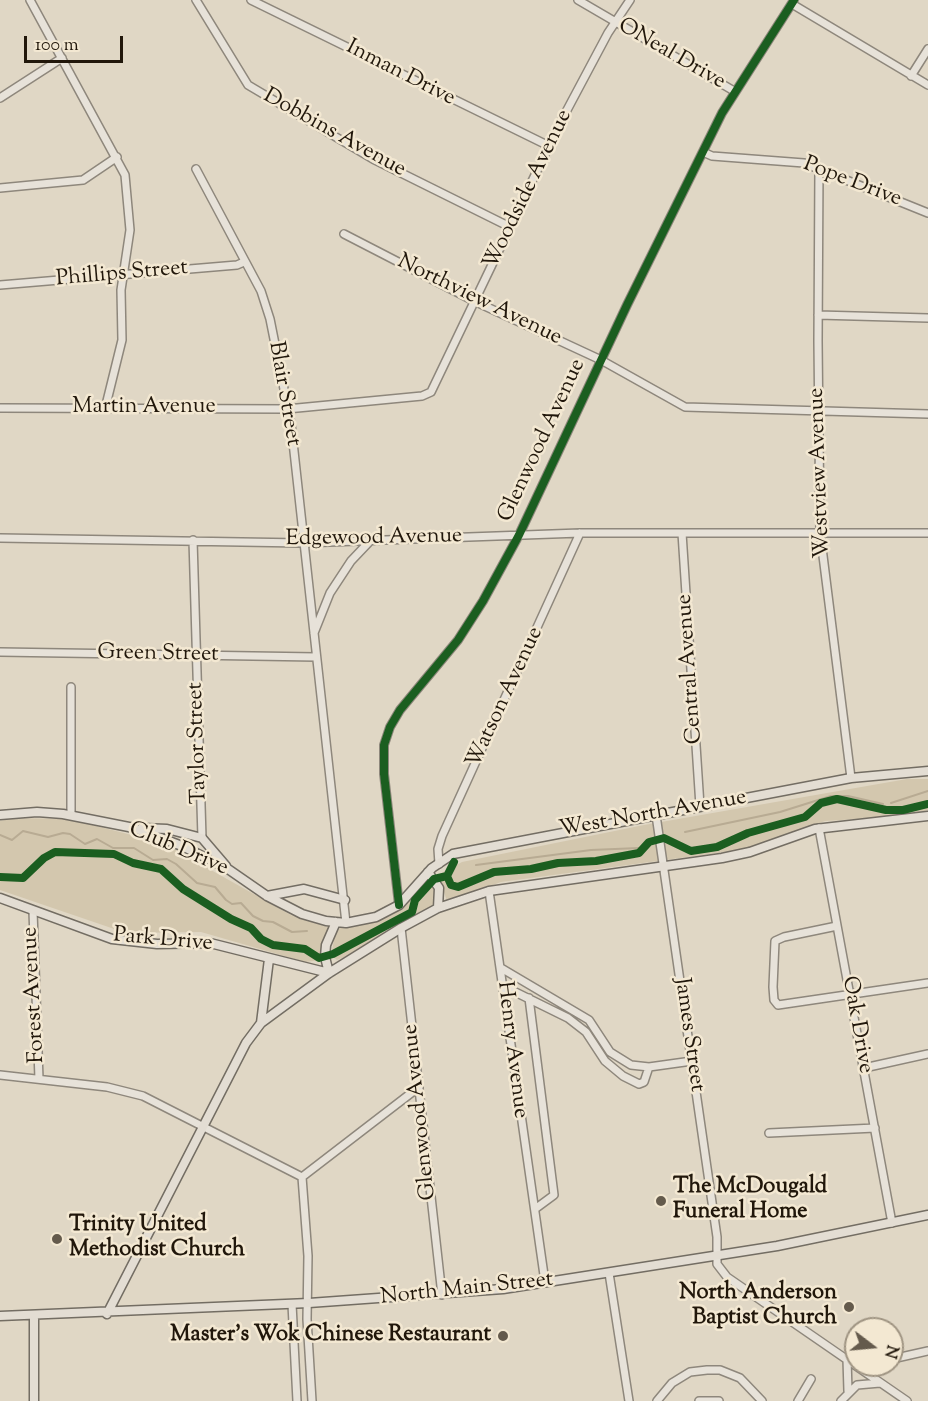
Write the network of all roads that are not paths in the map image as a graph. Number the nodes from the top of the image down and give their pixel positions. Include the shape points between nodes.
1 (30, 0) edge
2 (196, 0) edge
3 (251, 0) edge
4 (578, 0) edge
5 (630, 0) edge
6 (793, 2) edge
7 (615, 22) junction
8 (928, 49) edge
9 (62, 58) junction
10 (910, 76) junction
11 (928, 85) edge
12 (734, 91) junction
13 (0, 98) edge
14 (549, 146) junction
15 (703, 152) junction
16 (117, 157) junction
17 (819, 168) junction
18 (196, 169) dead end
19 (0, 188) edge
20 (928, 213) edge
21 (510, 227) junction
22 (344, 234) dead end
23 (244, 262) junction
24 (124, 275) junction
25 (0, 285) edge
26 (474, 301) junction
27 (818, 315) junction
28 (928, 318) edge
29 (601, 360) junction
30 (0, 408) edge
31 (105, 409) junction
32 (287, 409) junction
33 (818, 411) junction
34 (928, 414) edge
35 (820, 532) junction
36 (580, 533) junction
37 (682, 533) junction
38 (928, 533) edge
39 (519, 535) junction
40 (0, 538) edge
41 (193, 540) junction
42 (370, 541) junction
43 (303, 543) junction
44 (314, 635) junction
45 (0, 652) edge
46 (196, 657) junction
47 (316, 657) junction
48 (71, 687) dead end
49 (928, 764) edge
50 (911, 771) junction
51 (928, 771) edge
52 (851, 778) junction
53 (700, 806) junction
54 (656, 814) junction
55 (0, 815) edge
56 (71, 815) junction
57 (928, 816) edge
58 (134, 828) junction
59 (819, 828) junction
60 (202, 838) junction
61 (439, 864) junction
62 (664, 866) junction
63 (228, 869) junction
64 (428, 872) junction
65 (489, 891) junction
66 (267, 896) junction
67 (0, 898) edge
68 (345, 900) junction
69 (399, 905) junction
70 (438, 908) junction
71 (33, 910) junction
72 (341, 922) junction
73 (837, 926) junction
74 (401, 928) junction
75 (269, 959) junction
76 (501, 968) junction
77 (329, 973) junction
78 (928, 983) edge
79 (503, 986) junction
80 (850, 994) junction
81 (529, 998) junction
82 (261, 1023) junction
83 (928, 1054) edge
84 (692, 1061) junction
85 (649, 1067) junction
86 (864, 1068) junction
87 (0, 1075) edge
88 (39, 1079) junction
89 (419, 1087) junction
90 (202, 1125) junction
91 (875, 1128) junction
92 (769, 1133) dead end
93 (302, 1177) junction
94 (535, 1209) junction
95 (928, 1215) edge
96 (892, 1222) junction
97 (716, 1256) junction
98 (609, 1273) junction
99 (545, 1282) junction
100 (442, 1295) junction
101 (292, 1304) junction
102 (309, 1304) junction
103 (107, 1314) junction
104 (34, 1315) junction
105 (0, 1316) edge
106 (928, 1351) edge
107 (904, 1356) edge
108 (844, 1357) edge
109 (848, 1377) edge
110 (872, 1377) edge
111 (811, 1379) dead end
112 (880, 1383) junction
113 (848, 1391) junction
114 (901, 1399) edge
115 (34, 1401) edge
116 (297, 1401) edge
117 (312, 1401) edge
118 (629, 1401) edge
119 (657, 1401) edge
120 (699, 1401) edge
121 (719, 1401) edge
122 (762, 1401) edge
123 (798, 1401) edge
124 (841, 1401) edge

1 - 9 street
2 - 21 street, Dobbins Avenue via 248,86 373,159
3 - 14 street, Inman Drive
4 - 7 street, ONeal Drive
5 - 7 street, Woodside Avenue
6 - 10 street
6 - 12 street, Glenwood Avenue
7 - 12 street, ONeal Drive
7 - 14 street, Woodside Avenue
8 - 10 street
9 - 13 street
9 - 16 street
10 - 11 street
12 - 15 street, Glenwood Avenue
14 - 21 street, Woodside Avenue
15 - 17 street, Pope Drive via 712,156 794,161
15 - 29 street, Glenwood Avenue
16 - 19 street via 83,180
16 - 24 street via 125,175 129,204
17 - 20 street, Pope Drive
17 - 27 street, Westview Avenue
18 - 23 street, Blair Street
21 - 26 street, Woodside Avenue
22 - 26 street, Northview Avenue
23 - 24 street, Phillips Street
23 - 32 street, Blair Street via 266,302
24 - 25 street, Phillips Street
24 - 31 street via 122,340
26 - 29 street, Northview Avenue
26 - 32 street, Woodside Avenue via 430,392 422,396
27 - 28 street
27 - 33 street, Westview Avenue
29 - 33 street, Northview Avenue via 693,409
29 - 39 street, Glenwood Avenue
30 - 31 street, Martin Avenue
31 - 32 street, Martin Avenue
32 - 43 street, Blair Street
33 - 34 street, Northview Avenue
33 - 35 street, Westview Avenue
35 - 37 street, Edgewood Avenue
35 - 38 street, Edgewood Avenue
35 - 52 street, Westview Avenue
36 - 37 street, Edgewood Avenue
36 - 39 street, Edgewood Avenue
36 - 61 street, Watson Avenue via 442,836
37 - 53 street, Central Avenue
39 - 42 street, Edgewood Avenue
39 - 69 street, Glenwood Avenue via 458,640 390,727 384,745
40 - 41 street, Edgewood Avenue
41 - 43 street, Edgewood Avenue
41 - 46 street, Taylor Street
42 - 43 street, Edgewood Avenue
42 - 44 street, Blair Street via 330,593
43 - 44 street, Blair Street
44 - 47 street, Blair Street
45 - 46 street, Green Street
46 - 47 street, Green Street
46 - 60 street, Taylor Street
47 - 68 street, Blair Street
48 - 56 street
49 - 50 main road
50 - 51 main road, West North Avenue
50 - 52 main road, West North Avenue
52 - 53 main road, West North Avenue
53 - 54 main road, West North Avenue
54 - 61 main road, West North Avenue via 453,854
54 - 62 street, James Street
55 - 56 main road, Club Drive
56 - 58 main road, Club Drive
57 - 59 main road
58 - 60 main road via 167,829
58 - 63 main road, Club Drive
59 - 62 main road via 750,852
59 - 73 street, Oak Drive
60 - 63 main road
61 - 64 main road, West North Avenue
62 - 65 main road
62 - 84 street, James Street
63 - 66 main road, Club Drive
64 - 69 main road, West North Avenue
64 - 70 main road via 439,888
65 - 70 main road
65 - 76 street, Henry Avenue
66 - 68 main road via 304,889
66 - 72 main road, Club Drive via 302,914
67 - 71 main road, Park Drive
68 - 72 street, Blair Street
69 - 72 main road via 376,917
70 - 74 main road
71 - 75 main road, Park Drive via 112,939 157,944 210,943
71 - 88 street, Forest Avenue
72 - 77 main road via 326,945
73 - 80 street, Oak Drive
73 - 80 street via 775,941 774,1000 778,1005
74 - 77 main road
74 - 89 street, Glenwood Avenue
75 - 77 main road, Park Drive
75 - 82 main road
76 - 79 street, Henry Avenue
76 - 85 street via 589,1020 618,1059
77 - 82 main road
78 - 80 street
79 - 81 street
79 - 94 street, Henry Avenue
80 - 86 street, Oak Drive
81 - 85 street via 586,1032 605,1061 623,1076 639,1084 644,1082
81 - 94 street, Henry Avenue via 554,1195
82 - 90 main road via 238,1055
83 - 86 street
84 - 85 street
84 - 97 street, James Street via 717,1237
86 - 91 street, Oak Drive
87 - 88 street
88 - 90 street via 127,1091
89 - 93 street
89 - 100 street, Glenwood Avenue
90 - 93 street
90 - 103 main road
91 - 92 street
91 - 96 street, Oak Drive
93 - 102 street
94 - 99 street, Henry Avenue
95 - 96 main road, North Main Street
96 - 97 main road, North Main Street
97 - 98 main road, North Main Street
97 - 108 street via 726,1277
98 - 99 main road, North Main Street
98 - 118 street
99 - 100 main road, North Main Street
100 - 102 main road, North Main Street
101 - 102 main road, North Main Street
101 - 103 main road, North Main Street
101 - 116 street
102 - 117 street
103 - 104 main road, North Main Street
104 - 105 main road, North Main Street
104 - 115 main road
106 - 107 street
109 - 113 street
110 - 112 street
111 - 123 street
112 - 113 street via 857,1385
112 - 114 street
113 - 124 street
119 - 122 street via 672,1383 690,1372 707,1370 720,1370 740,1378
120 - 121 street

